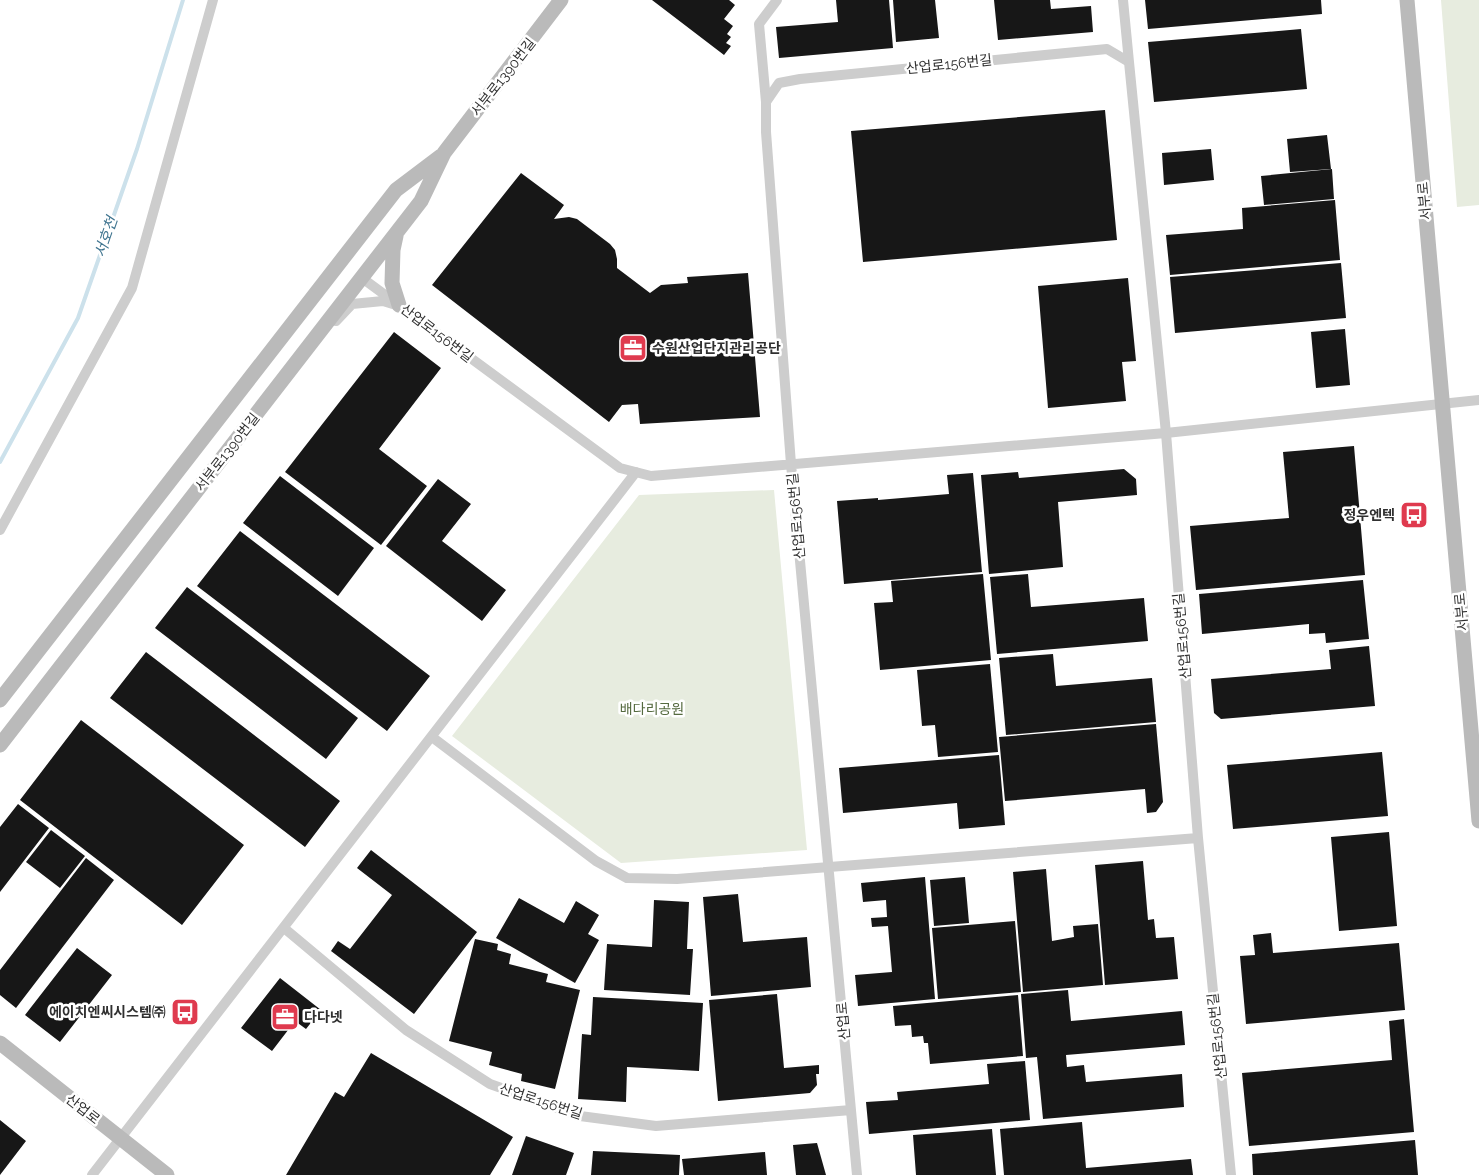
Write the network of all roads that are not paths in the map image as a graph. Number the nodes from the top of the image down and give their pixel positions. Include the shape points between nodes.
1 (213, 0) edge
2 (561, 0) edge
3 (777, 0) edge
4 (1123, 0) edge
5 (1407, 0) edge
6 (1129, 62) junction
7 (766, 102) junction
8 (444, 153) junction
9 (397, 232) junction
10 (341, 262) junction
11 (362, 278) junction
12 (399, 305) junction
13 (298, 360) junction
14 (1479, 400) edge
15 (1442, 403) junction
16 (1166, 433) junction
17 (791, 464) junction
18 (636, 472) junction
19 (0, 530) edge
20 (0, 700) edge
21 (432, 737) junction
22 (0, 745) edge
23 (1479, 821) edge
24 (1198, 838) junction
25 (828, 867) junction
26 (284, 928) junction
27 (0, 1043) edge
28 (851, 1110) junction
29 (121, 1139) junction
30 (92, 1175) edge
31 (167, 1175) edge
32 (857, 1175) edge
33 (1231, 1175) edge

1 - 19 street via 132,288
2 - 8 street, 서부로1390번길
3 - 7 street via 759,24
4 - 6 street
5 - 15 street, 서부로
6 - 7 street, 산업로156번길 via 1107,49 800,79 779,83
6 - 16 street, 산업로156번길
7 - 17 street, 산업로156번길
8 - 9 street, 서부로1390번길 via 421,201
8 - 10 street, 서부로1390번길 via 396,190
9 - 11 street, 서부로1390번길
9 - 12 street via 392,283
10 - 11 street
10 - 20 street, 서부로1390번길
11 - 12 street, 산업로156번길
11 - 13 street, 서부로1390번길
12 - 13 street via 383,302 352,304
12 - 18 street, 산업로156번길 via 620,468
13 - 22 street, 서부로1390번길
14 - 15 street
15 - 16 street
15 - 23 street, 서부로
16 - 17 street, 산업로156번길
16 - 24 street, 산업로156번길
17 - 18 street, 산업로156번길 via 651,476
17 - 25 street, 산업로156번길
18 - 21 street
21 - 25 street via 596,861 627,878 677,879
21 - 26 street
24 - 25 street
24 - 33 street, 산업로156번길
25 - 28 street, 산업로
26 - 28 street, 산업로156번길 via 406,1030 490,1084 580,1116 656,1126
26 - 29 street
27 - 29 street, 산업로
28 - 32 street, 산업로
29 - 30 street
29 - 31 street, 산업로

